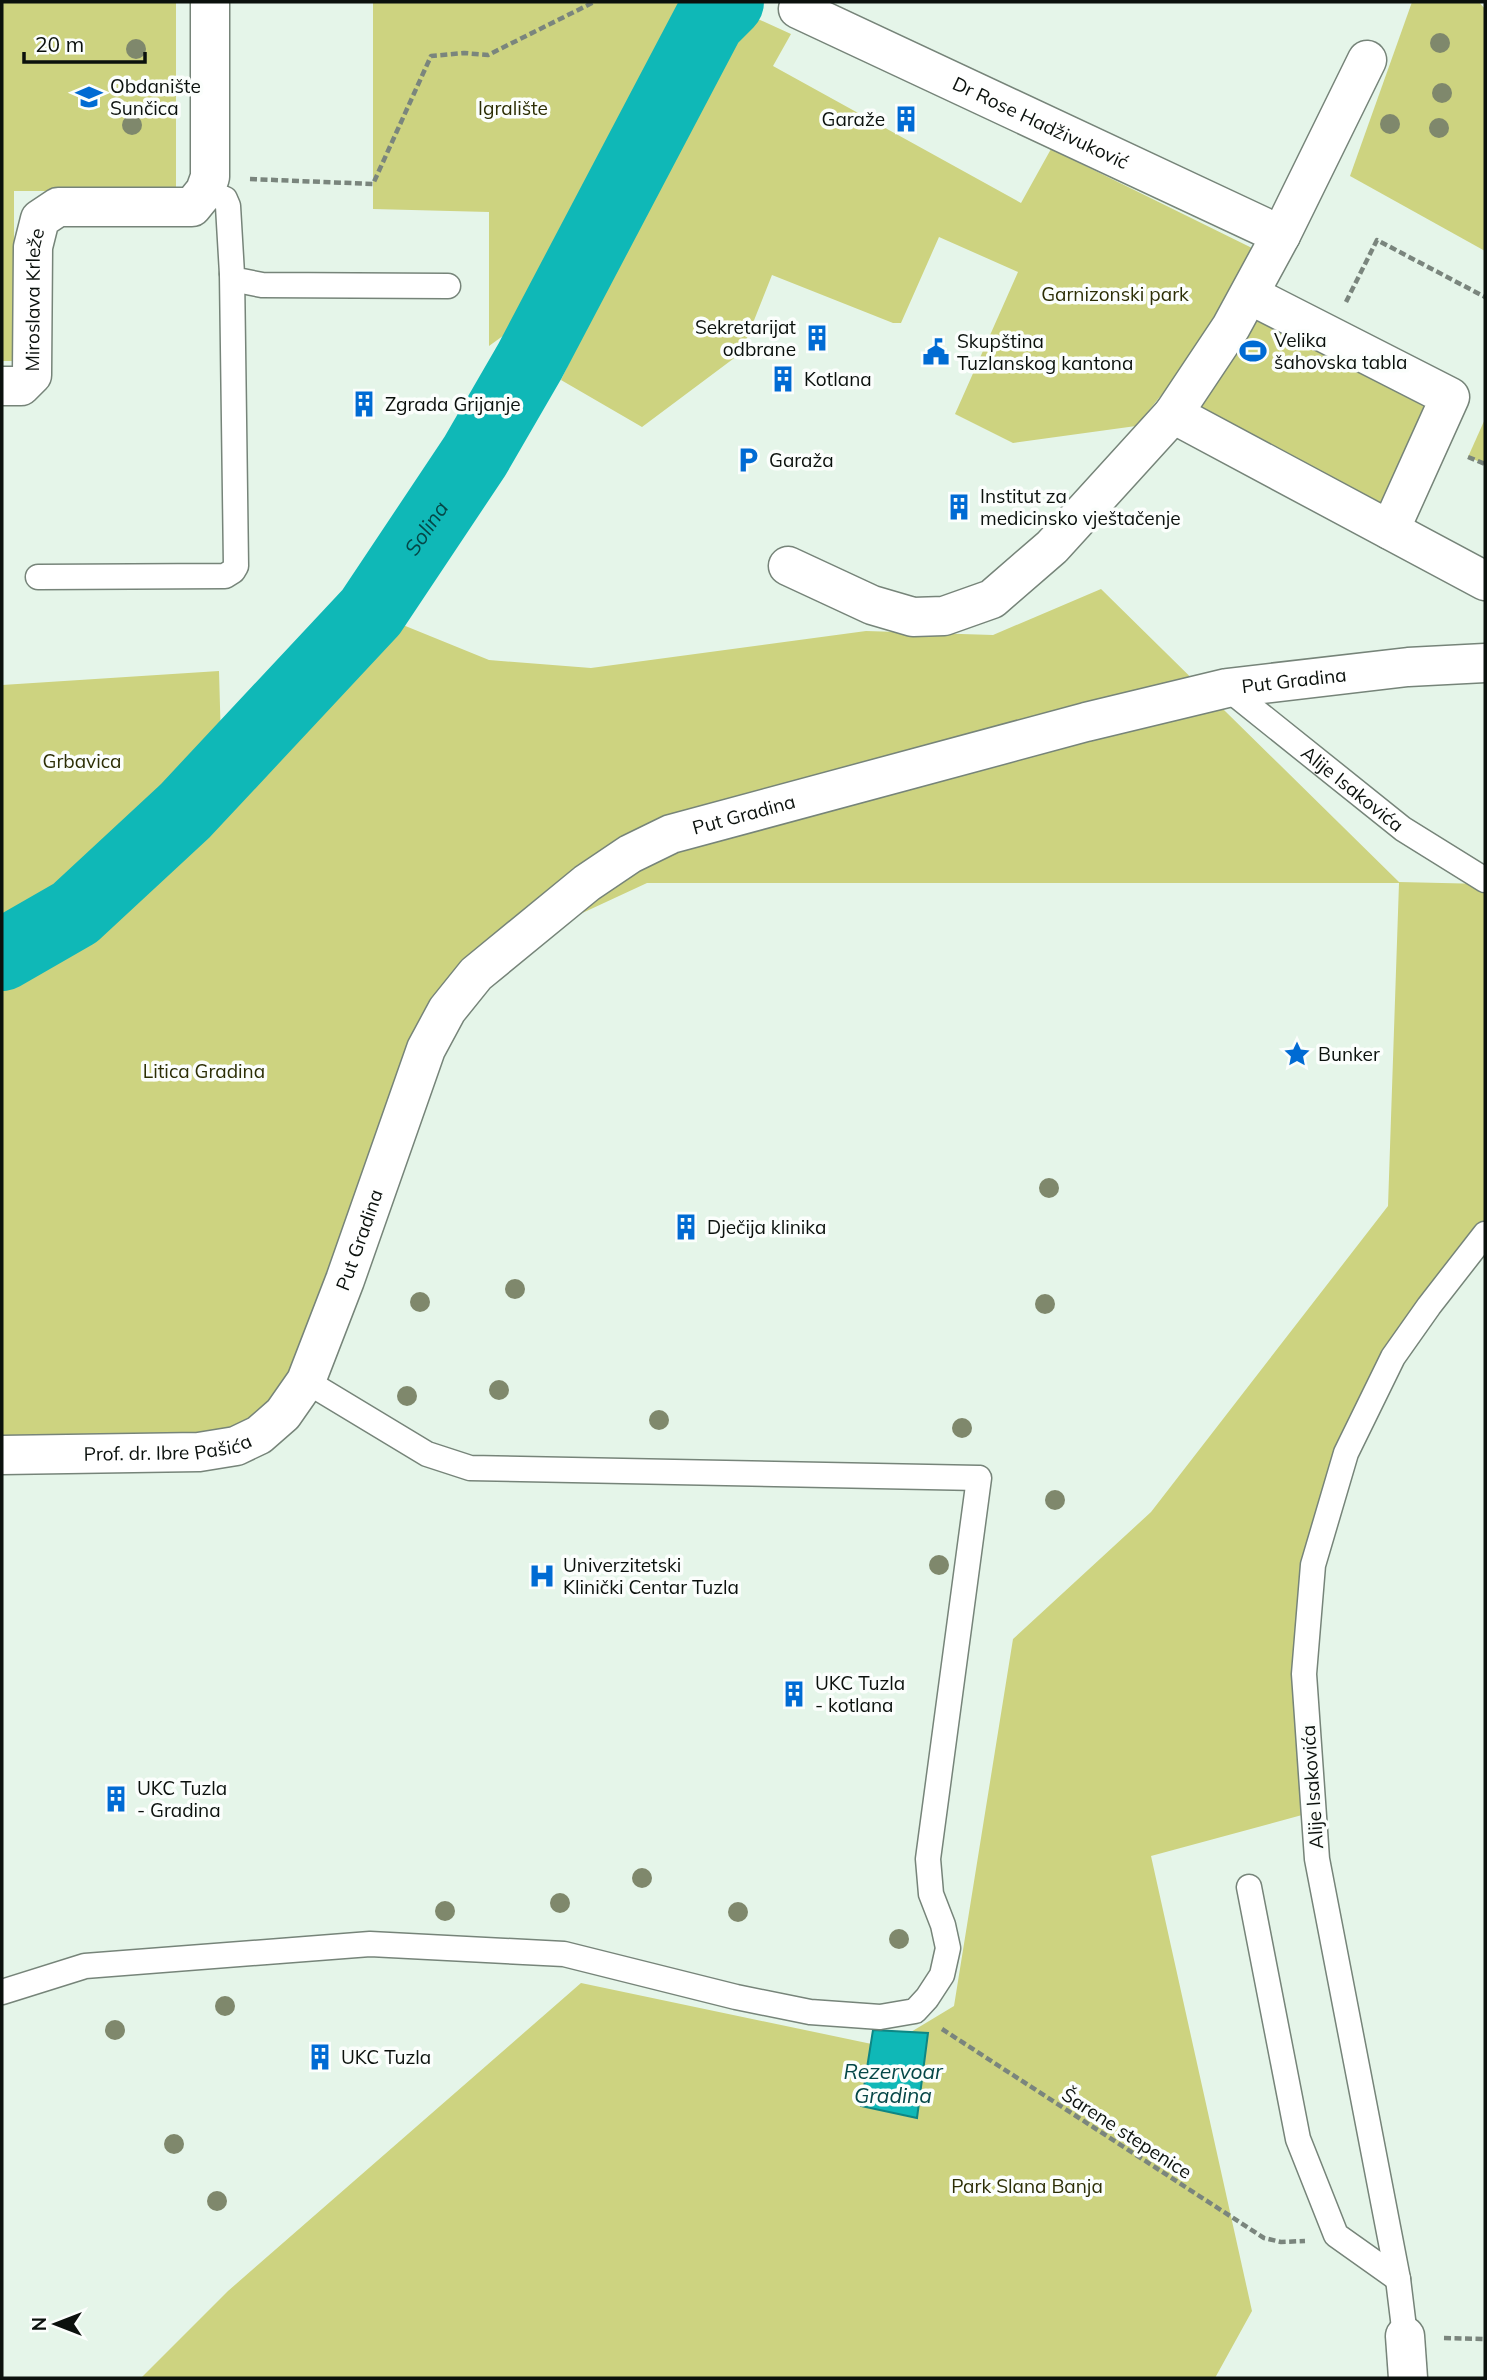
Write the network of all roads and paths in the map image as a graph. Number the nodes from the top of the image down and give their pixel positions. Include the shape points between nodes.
1 (210, 2) edge
2 (594, 2) edge
3 (798, 9) dead end
4 (1367, 60) dead end
5 (207, 184) junction
6 (1282, 235) junction
7 (232, 274) junction
8 (448, 286) dead end
9 (1250, 295) junction
10 (1485, 297) edge
11 (1341, 311) dead end
12 (2, 386) edge
13 (1173, 414) junction
14 (1468, 457) dead end
15 (1485, 464) edge
16 (1390, 530) junction
17 (788, 565) dead end
18 (38, 577) dead end
19 (1485, 581) edge
20 (1485, 663) edge
21 (1227, 688) junction
22 (1485, 880) edge
23 (1485, 1234) edge
24 (306, 1381) junction
25 (2, 1455) edge
26 (1250, 1887) dead end
27 (2, 1992) edge
28 (915, 2011) junction
29 (1336, 2235) junction
30 (1398, 2279) junction
31 (1405, 2336) joint
32 (1408, 2378) edge

1 - 5 street
2 - 5 path via 488,55 431,56 373,184
3 - 6 street, Dr Rose Hadživuković
4 - 6 street
5 - 7 lane via 229,206
5 - 12 street, Miroslava Krleže via 192,206 58,206 40,219 33,247 32,375 21,386
6 - 9 street
7 - 8 lane via 252,284
7 - 18 lane via 233,571 225,576
9 - 13 street
9 - 16 street via 1450,397
10 - 11 path via 1377,240
13 - 16 street
13 - 17 street via 1052,547 992,599 944,616 913,617 872,605
14 - 15 path
16 - 19 street
20 - 21 street, Put Gradina
21 - 22 lane, Alije Isakovića via 1403,830
21 - 24 street, Put Gradina via 671,834 629,854 587,883 476,974 447,1010 426,1049
23 - 30 lane, Alije Isakovića via 1393,1357 1346,1453 1313,1565 1304,1674 1317,1859
24 - 25 street, Prof. dr. Ibre Pašića via 283,1414 259,1435 236,1446 199,1452
24 - 28 lane via 427,1454 470,1468 979,1478 929,1859 931,1894 948,1948 942,1975
26 - 29 lane via 1298,2139
27 - 28 lane via 85,1966 370,1944 564,1954 810,2012 880,2017
28 - 29 path, Šarene stepenice via 1264,2238 1299,2242
29 - 30 lane
30 - 31 lane, Alije Isakovića
31 - 32 street, Alije Isakovića

